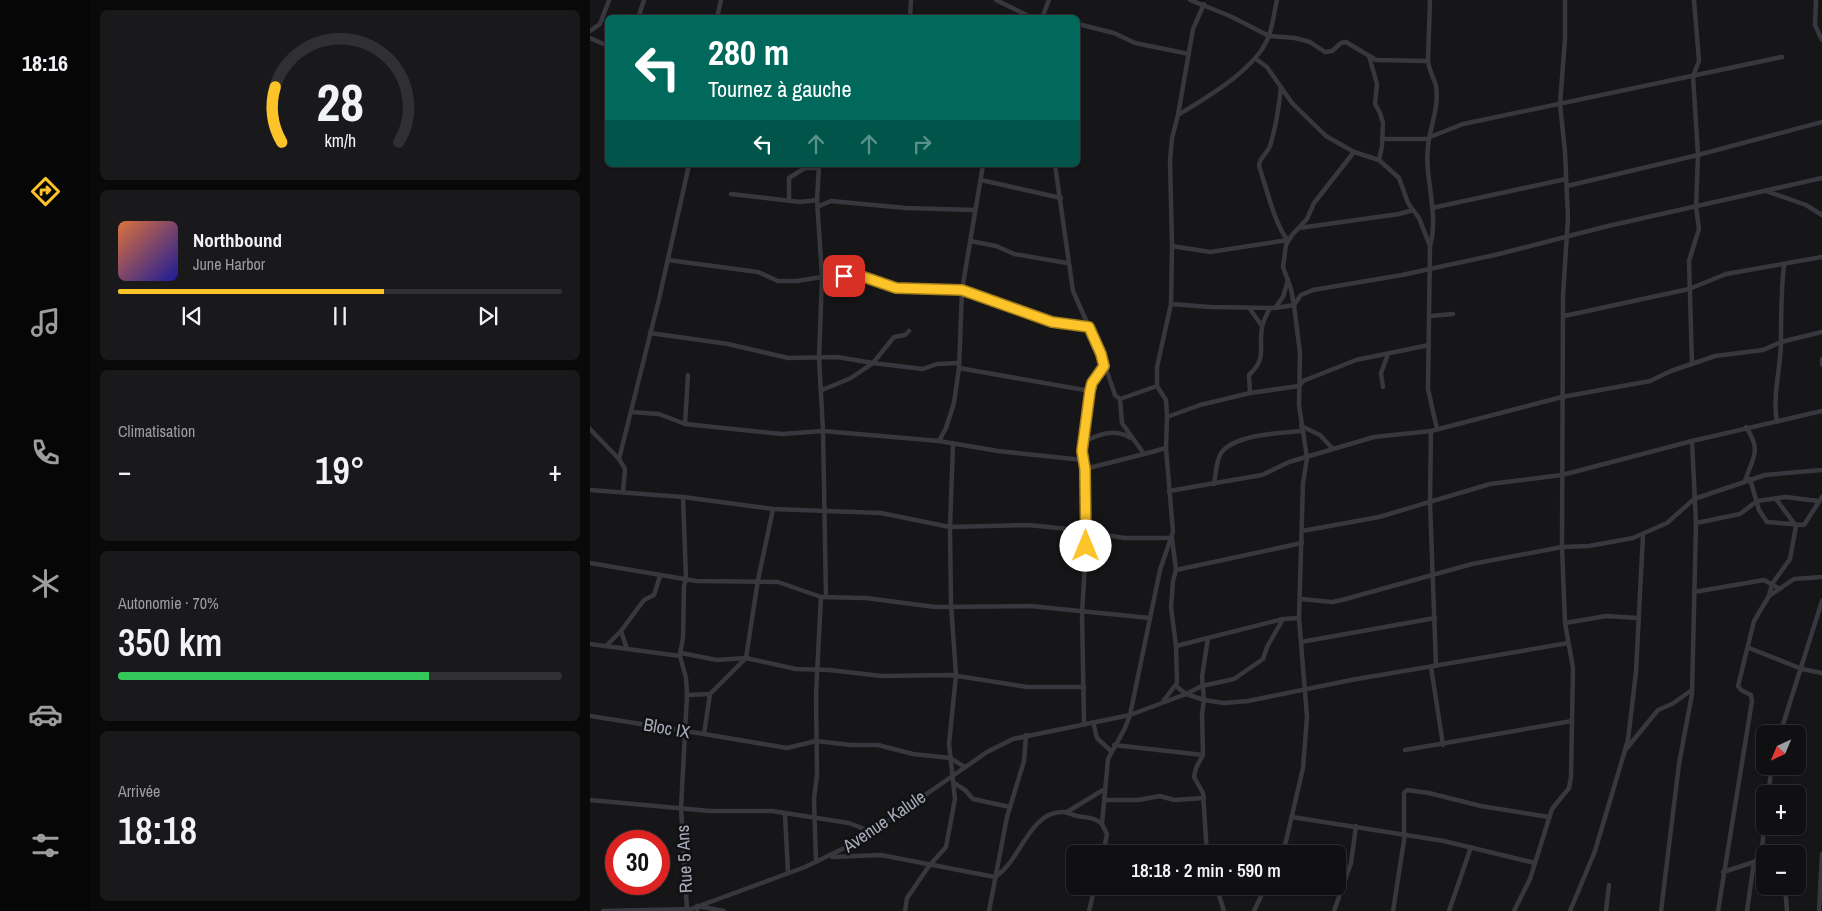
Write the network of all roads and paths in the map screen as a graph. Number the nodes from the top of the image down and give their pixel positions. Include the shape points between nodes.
1 (609, 0) edge
2 (644, 0) edge
3 (720, 0) edge
4 (912, 0) edge
5 (996, 0) edge
6 (1048, 0) edge
7 (1190, 0) edge
8 (1277, 0) edge
9 (1430, 0) edge
10 (1565, 0) edge
11 (1694, 0) edge
12 (1816, 0) edge
13 (1204, 4) junction
14 (639, 15) edge
15 (718, 15) edge
16 (910, 15) edge
17 (1027, 15) edge
18 (1043, 15) edge
19 (1080, 24) edge
20 (590, 31) edge
21 (1269, 36) junction
22 (590, 38) edge
23 (1822, 40) edge
24 (605, 45) edge
25 (1189, 54) junction
26 (1369, 56) junction
27 (1782, 57) dead end
28 (1256, 59) junction
29 (1428, 61) junction
30 (1693, 76) junction
31 (1282, 86) junction
32 (1560, 104) junction
33 (1178, 115) junction
34 (1822, 122) edge
35 (1430, 138) junction
36 (1383, 139) junction
37 (1354, 152) junction
38 (1698, 155) junction
39 (1379, 160) junction
40 (689, 167) edge
41 (819, 167) edge
42 (983, 167) edge
43 (1055, 167) edge
44 (1822, 178) edge
45 (1566, 179) junction
46 (982, 180) junction
47 (1567, 186) junction
48 (1766, 191) junction
49 (731, 194) dead end
50 (1061, 198) junction
51 (789, 200) junction
52 (817, 200) junction
53 (819, 206) junction
54 (1432, 208) junction
55 (1696, 208) junction
56 (974, 210) junction
57 (1413, 210) junction
58 (1822, 215) edge
59 (1299, 228) junction
60 (1568, 236) junction
61 (1288, 240) junction
62 (970, 241) junction
63 (1172, 246) junction
64 (1430, 246) junction
65 (1822, 257) edge
66 (668, 260) junction
67 (1067, 263) junction
68 (1784, 265) junction
69 (1430, 269) junction
70 (822, 277) junction
71 (1288, 280) junction
72 (1689, 289) junction
73 (962, 290) junction
74 (1291, 290) junction
75 (1301, 295) junction
76 (1170, 304) junction
77 (1294, 305) junction
78 (1272, 308) junction
79 (1250, 309) junction
80 (1453, 314) dead end
81 (1431, 316) junction
82 (1564, 316) junction
83 (1262, 326) junction
84 (1089, 327) junction
85 (909, 331) dead end
86 (1822, 332) edge
87 (650, 333) junction
88 (1781, 342) junction
89 (1429, 345) junction
90 (1388, 354) junction
91 (819, 358) junction
92 (1822, 359) edge
93 (874, 363) junction
94 (1692, 364) junction
95 (959, 365) junction
96 (1822, 365) edge
97 (1104, 366) junction
98 (688, 375) dead end
99 (1157, 386) junction
100 (1299, 386) junction
101 (1383, 387) dead end
102 (822, 390) junction
103 (1090, 391) junction
104 (1250, 393) junction
105 (1562, 397) junction
106 (1120, 399) junction
107 (1822, 411) edge
108 (630, 412) junction
109 (1168, 417) junction
110 (1777, 422) junction
111 (1122, 423) junction
112 (685, 424) junction
113 (1301, 426) junction
114 (1746, 427) junction
115 (590, 429) edge
116 (1437, 429) junction
117 (823, 431) junction
118 (1118, 431) junction
119 (1431, 431) junction
120 (1302, 432) junction
121 (1133, 439) junction
122 (939, 441) junction
123 (1692, 441) junction
124 (1083, 442) junction
125 (953, 444) junction
126 (1166, 448) junction
127 (1332, 448) junction
128 (1144, 454) junction
129 (1307, 458) junction
130 (619, 459) junction
131 (1083, 460) junction
132 (1085, 469) junction
133 (1819, 471) edge
134 (1562, 475) junction
135 (1822, 476) edge
136 (1750, 479) junction
137 (1745, 481) junction
138 (1214, 484) junction
139 (590, 490) edge
140 (1169, 491) junction
141 (623, 492) junction
142 (1822, 496) edge
143 (683, 497) junction
144 (1694, 499) junction
145 (1776, 499) junction
146 (1757, 501) junction
147 (1818, 501) junction
148 (1430, 502) junction
149 (773, 509) junction
150 (825, 512) junction
151 (1696, 522) junction
152 (1796, 526) junction
153 (950, 527) junction
154 (1302, 530) junction
155 (1087, 532) junction
156 (1643, 535) junction
157 (1172, 538) junction
158 (1302, 543) junction
159 (1562, 547) junction
160 (590, 563) edge
161 (1176, 570) junction
162 (1433, 574) junction
163 (660, 576) junction
164 (1822, 577) edge
165 (686, 579) junction
166 (758, 580) junction
167 (1772, 584) junction
168 (1780, 589) junction
169 (1694, 592) junction
170 (1769, 596) junction
171 (823, 597) junction
172 (1301, 599) junction
173 (1822, 601) edge
174 (951, 605) junction
175 (1082, 612) junction
176 (1150, 618) junction
177 (1299, 618) junction
178 (1436, 618) junction
179 (1638, 618) junction
180 (1283, 619) junction
181 (1565, 622) junction
182 (621, 631) junction
183 (1208, 638) junction
184 (1301, 642) junction
185 (1568, 643) junction
186 (590, 644) edge
187 (606, 646) junction
188 (1176, 646) junction
189 (1749, 648) junction
190 (628, 649) junction
191 (680, 655) junction
192 (746, 658) junction
193 (1433, 666) junction
194 (817, 669) junction
195 (1802, 669) junction
196 (1822, 673) edge
197 (956, 675) junction
198 (1176, 686) junction
199 (1202, 686) junction
200 (1084, 687) junction
201 (1305, 689) junction
202 (1692, 690) junction
203 (710, 694) junction
204 (1186, 694) junction
205 (687, 695) junction
206 (1204, 700) junction
207 (1163, 701) junction
208 (1130, 715) junction
209 (590, 716) edge
210 (1572, 721) junction
211 (1093, 722) junction
212 (1084, 723) junction
213 (1783, 725) edge
214 (684, 732) junction
215 (704, 734) junction
216 (1026, 735) junction
217 (816, 741) junction
218 (1114, 745) junction
219 (1442, 745) junction
220 (1405, 750) dead end
221 (1625, 750) junction
222 (1111, 751) junction
223 (1204, 754) junction
224 (950, 758) junction
225 (965, 767) junction
226 (952, 775) junction
227 (954, 783) junction
228 (1104, 790) junction
229 (1204, 798) junction
230 (590, 800) edge
231 (1104, 800) junction
232 (1010, 807) junction
233 (681, 808) junction
234 (1067, 812) junction
235 (785, 814) junction
236 (1549, 816) junction
237 (1292, 817) junction
238 (814, 818) junction
239 (1102, 824) junction
240 (1356, 826) junction
241 (872, 832) junction
242 (1404, 834) junction
243 (1763, 835) edge
244 (1105, 845) edge
245 (1207, 845) edge
246 (1284, 845) edge
247 (1471, 847) junction
248 (1822, 854) edge
249 (828, 857) junction
250 (816, 862) junction
251 (1754, 862) junction
252 (1535, 863) junction
253 (929, 866) junction
254 (1723, 872) junction
255 (788, 873) junction
256 (995, 877) junction
257 (1609, 885) dead end
258 (1093, 895) edge
259 (1219, 895) edge
260 (1262, 895) edge
261 (1785, 895) edge
262 (697, 909) edge
263 (687, 910) edge
264 (603, 911) edge
265 (724, 911) edge
266 (904, 911) edge
267 (989, 911) edge
268 (1089, 911) edge
269 (1224, 911) edge
270 (1254, 911) edge
271 (1334, 911) edge
272 (1393, 911) edge
273 (1449, 911) edge
274 (1514, 911) edge
275 (1570, 911) edge
276 (1606, 911) edge
277 (1660, 911) edge
278 (1718, 911) edge
279 (1747, 911) edge
280 (1787, 911) edge
281 (1819, 911) edge

1 - 20 street via 600,24
2 - 14 street
3 - 15 street
4 - 16 street
5 - 17 street
6 - 18 street
7 - 13 street
8 - 21 street
9 - 29 street
10 - 32 street
11 - 30 street via 1699,61
12 - 23 street via 1815,25
13 - 21 street
13 - 25 street via 1196,20
19 - 25 street via 1114,33 1135,43
21 - 26 street via 1310,42 1325,52 1332,52 1346,42
21 - 28 street
22 - 24 street
25 - 33 street
26 - 29 street via 1376,60
26 - 36 street via 1378,84 1375,104 1380,113
27 - 30 street
28 - 31 street
28 - 33 street via 1206,98
29 - 35 street via 1436,88
30 - 32 street
30 - 38 street
31 - 37 street via 1292,103 1326,136
31 - 61 street via 1269,148 1259,166 1282,234
32 - 35 street via 1463,124
32 - 45 street
33 - 63 street via 1170,161
34 - 38 street
35 - 36 street
35 - 54 street
36 - 39 street
37 - 39 street
37 - 59 street via 1314,203
38 - 47 street
38 - 55 street
39 - 57 street via 1399,178
40 - 66 street
41 - 51 street via 805,168 789,178
41 - 52 street
42 - 46 street
43 - 50 street
44 - 48 street
45 - 47 street
45 - 54 street
46 - 50 street
46 - 56 street
47 - 60 street
48 - 55 street
48 - 58 street via 1806,205
49 - 51 street
50 - 67 street
51 - 52 street
52 - 53 street
53 - 56 street via 831,201
53 - 70 street
54 - 64 street via 1434,230
55 - 60 street
55 - 72 street via 1699,229 1689,261
56 - 62 street
57 - 59 street
57 - 64 street
59 - 61 street
60 - 69 street
60 - 82 street
61 - 63 street via 1210,252
61 - 71 street via 1282,268
62 - 67 street via 996,246 1014,254
62 - 73 street
63 - 76 street
64 - 69 street
65 - 68 street
66 - 70 street via 758,272 778,281
66 - 87 street
67 - 84 street via 1073,291
68 - 72 street via 1726,274
68 - 88 street
69 - 75 street via 1313,290
69 - 81 street
70 - 73 street via 861,276 896,288
70 - 91 street
71 - 74 street
71 - 78 street via 1283,297
72 - 82 street
72 - 94 street
73 - 84 street via 1052,322
73 - 95 street
74 - 75 street
74 - 77 street
75 - 77 street
76 - 79 street
76 - 99 street via 1157,367
77 - 78 street
77 - 100 street via 1300,352
78 - 79 street
78 - 83 street
79 - 83 street
80 - 81 street
81 - 89 street
82 - 105 street
83 - 104 street via 1262,356 1249,375
84 - 97 street
85 - 93 street via 894,337
86 - 88 street
87 - 91 street via 728,344 788,358
87 - 108 street
88 - 94 street via 1763,350 1715,356
88 - 110 street via 1774,403
89 - 90 street
89 - 116 street via 1428,389
90 - 100 street via 1344,364 1303,381
90 - 101 street via 1381,373
91 - 93 street
91 - 102 street
92 - 96 street
93 - 95 street via 923,369 937,364
93 - 102 street via 851,378
94 - 105 street via 1650,381
95 - 103 street
95 - 122 street via 954,403
97 - 103 street
97 - 106 street via 1115,395
98 - 112 street
99 - 106 street
99 - 109 street via 1166,400
100 - 104 street
100 - 113 street
102 - 117 street
103 - 124 street
104 - 109 street via 1200,405
105 - 116 street
105 - 134 street
106 - 111 street
107 - 110 street
108 - 112 street via 659,414
108 - 130 street
109 - 126 street
110 - 114 street
111 - 118 street
111 - 121 street
112 - 117 street via 782,434
113 - 120 street
113 - 127 street via 1320,435
114 - 123 street
114 - 137 street via 1756,445 1756,452
115 - 130 street
116 - 119 street
117 - 122 street
117 - 150 street
118 - 121 street
118 - 124 street
119 - 127 street via 1374,437
119 - 148 street
120 - 129 street
120 - 138 street via 1264,435 1229,446 1218,461
121 - 128 street
122 - 125 street
123 - 134 street
123 - 144 street
124 - 131 street
125 - 131 street
125 - 153 street
126 - 128 street
126 - 140 street
127 - 129 street
128 - 132 street
129 - 138 street via 1289,462 1262,475
129 - 154 street
130 - 141 street via 625,469
131 - 132 street
132 - 155 street
133 - 135 street
133 - 136 street
134 - 148 street via 1503,481
134 - 159 street
136 - 137 street
136 - 146 street
137 - 144 street
138 - 140 street
139 - 141 street
140 - 157 street
141 - 143 street
142 - 147 street
143 - 149 street
143 - 165 street, Rue 5 Ans
144 - 151 street
144 - 156 street via 1671,520
145 - 146 street
145 - 147 street via 1794,497
145 - 152 street
146 - 151 street via 1740,514
146 - 152 street via 1767,522
147 - 152 street via 1809,520
148 - 154 street via 1379,517
148 - 162 street
149 - 150 street
149 - 166 street
150 - 153 street via 881,513
150 - 171 street
151 - 169 street
152 - 167 street via 1790,558
153 - 155 street via 1028,526
153 - 174 street
154 - 158 street
155 - 157 street via 1124,538
155 - 175 street
156 - 159 street via 1623,541
156 - 179 street
157 - 161 street
157 - 176 street via 1160,570
158 - 161 street
158 - 172 street
159 - 162 street
159 - 181 street
160 - 163 street
161 - 188 street via 1171,607
162 - 172 street via 1332,602
162 - 178 street
163 - 165 street
163 - 182 street via 654,595 644,600
164 - 168 street via 1794,579
165 - 166 street
165 - 191 street, Rue 5 Ans
166 - 171 street via 778,582
166 - 192 street
167 - 168 street
167 - 169 street via 1761,580
167 - 170 street
168 - 170 street
169 - 202 street
170 - 189 street via 1757,613
171 - 174 street
171 - 194 street
172 - 177 street
173 - 195 street
174 - 175 street via 1030,606
174 - 197 street
175 - 176 street
175 - 200 street
176 - 208 street
177 - 180 street
177 - 184 street
178 - 184 street
178 - 193 street
179 - 181 street via 1606,616
179 - 221 street via 1634,692
180 - 183 street
180 - 199 street, Avenue Kalule via 1263,659 1234,679
181 - 185 street
182 - 187 street
182 - 190 street
183 - 188 street
183 - 199 street
184 - 201 street
185 - 193 street
185 - 210 street via 1573,668
186 - 187 street
187 - 190 street
188 - 198 street
189 - 195 street
189 - 254 street via 1738,686 1751,695 1752,701
190 - 191 street
191 - 192 street via 717,660
191 - 205 street, Rue 5 Ans
192 - 194 street via 796,670
192 - 203 street
193 - 201 street
193 - 219 street
194 - 197 street via 882,676
194 - 217 street
195 - 196 street
195 - 213 street
197 - 200 street via 1027,687
197 - 224 street
198 - 204 street
198 - 207 street
199 - 204 street, Avenue Kalule
199 - 206 street
200 - 212 street
201 - 206 street via 1248,701 1224,703
201 - 237 street via 1306,743
202 - 221 street via 1658,710
202 - 277 street
203 - 205 street
203 - 215 street, Bloc IX
204 - 206 street
204 - 207 street, Avenue Kalule
205 - 214 street, Rue 5 Ans
206 - 223 street
207 - 208 street, Avenue Kalule
208 - 211 street, Avenue Kalule
208 - 218 street
209 - 214 street, Bloc IX
210 - 219 street
210 - 236 street via 1569,788
211 - 212 street, Avenue Kalule
211 - 222 street via 1096,738
212 - 216 street, Avenue Kalule
214 - 215 street, Bloc IX
214 - 233 street, Rue 5 Ans
215 - 217 street via 787,748
216 - 225 street, Avenue Kalule via 1002,743
216 - 232 street via 1024,760
217 - 224 street via 878,745 913,754
217 - 238 street via 818,775
218 - 222 street
218 - 223 street
219 - 220 street
221 - 275 street via 1595,851
222 - 228 street
223 - 229 street via 1194,777
224 - 225 street
224 - 226 street
225 - 226 street, Avenue Kalule
226 - 227 street
226 - 241 street, Avenue Kalule
227 - 232 street via 973,799
227 - 253 street via 955,799 948,842
228 - 231 street
228 - 234 street
229 - 231 street via 1174,800 1160,796
229 - 245 street
230 - 233 street
231 - 239 street
232 - 256 street
233 - 235 street
233 - 263 street, Rue 5 Ans
234 - 239 street via 1090,817
234 - 256 street via 1047,816 1028,833 1014,858
235 - 238 street
235 - 255 street
236 - 242 street via 1407,790 1404,793
236 - 252 street
237 - 240 street
237 - 246 street
238 - 241 street via 859,826
238 - 250 street
239 - 244 street via 1107,834
240 - 242 street
240 - 271 street via 1351,863
241 - 249 street, Avenue Kalule
242 - 247 street
242 - 272 street
243 - 251 street via 1762,849
247 - 252 street
247 - 273 street
248 - 281 street
249 - 250 street, Avenue Kalule
249 - 253 street via 875,854
250 - 255 street, Avenue Kalule
251 - 254 street
251 - 279 street
252 - 274 street
253 - 256 street
253 - 266 street via 907,898
254 - 278 street
255 - 262 street, Avenue Kalule
256 - 267 street
257 - 276 street
258 - 268 street
259 - 269 street
260 - 270 street
261 - 280 street
262 - 263 street, Avenue Kalule
262 - 265 street
263 - 264 street, Avenue Kalule

